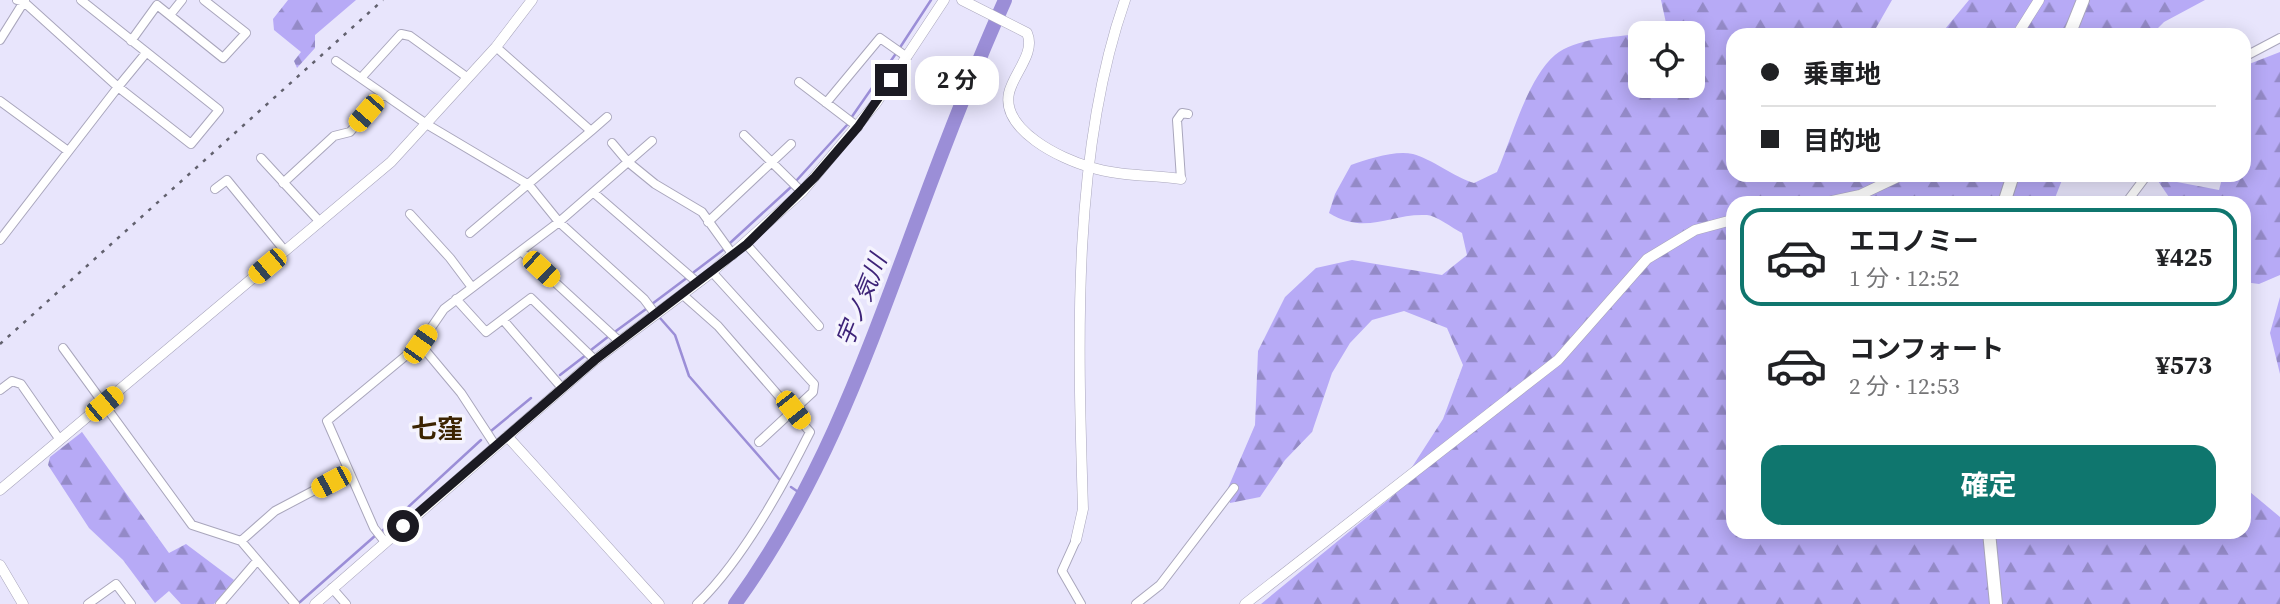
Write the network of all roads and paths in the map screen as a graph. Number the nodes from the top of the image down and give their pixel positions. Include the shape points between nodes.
1 (82, 0) edge
2 (182, 0) edge
3 (204, 0) edge
4 (532, 0) edge
5 (943, 0) edge
6 (962, 0) edge
7 (1125, 0) edge
8 (2039, 0) edge
9 (2083, 0) edge
10 (22, 1) edge
11 (153, 3) edge
12 (170, 15) junction
13 (2021, 28) edge
14 (2072, 28) edge
15 (2280, 38) edge
16 (0, 40) edge
17 (131, 41) junction
18 (496, 47) junction
19 (146, 53) junction
20 (2251, 53) edge
21 (907, 57) junction
22 (336, 61) dead end
23 (361, 78) junction
24 (468, 78) junction
25 (799, 82) dead end
26 (118, 86) junction
27 (383, 94) junction
28 (0, 101) edge
29 (826, 103) junction
30 (1188, 114) dead end
31 (607, 117) dead end
32 (428, 125) junction
33 (858, 127) junction
34 (591, 131) junction
35 (744, 135) dead end
36 (653, 141) dead end
37 (611, 142) dead end
38 (791, 145) dead end
39 (68, 151) junction
40 (261, 158) dead end
41 (628, 162) junction
42 (772, 163) junction
43 (1090, 168) junction
44 (1181, 179) joint
45 (1887, 182) edge
46 (283, 183) junction
47 (529, 185) junction
48 (215, 189) dead end
49 (802, 192) junction
50 (594, 193) junction
51 (1855, 196) edge
52 (410, 214) dead end
53 (320, 222) junction
54 (559, 222) junction
55 (708, 222) junction
56 (1726, 222) edge
57 (470, 233) dead end
58 (0, 240) edge
59 (747, 244) junction
60 (285, 251) junction
61 (521, 251) junction
62 (733, 255) junction
63 (712, 272) junction
64 (698, 284) junction
65 (471, 286) junction
66 (683, 295) junction
67 (456, 299) junction
68 (656, 315) junction
69 (504, 321) junction
70 (818, 326) dead end
71 (620, 342) junction
72 (420, 344) junction
73 (62, 348) dead end
74 (595, 360) junction
75 (562, 388) junction
76 (0, 390) edge
77 (104, 404) junction
78 (793, 410) junction
79 (507, 436) junction
80 (60, 440) junction
81 (759, 442) dead end
82 (495, 445) junction
83 (349, 472) junction
84 (1234, 488) dead end
85 (0, 490) edge
86 (1990, 539) edge
87 (1076, 540) joint
88 (241, 541) junction
89 (385, 542) junction
90 (256, 562) junction
91 (0, 565) edge
92 (332, 588) junction
93 (23, 604) edge
94 (88, 604) edge
95 (131, 604) edge
96 (220, 604) edge
97 (295, 604) edge
98 (315, 604) edge
99 (346, 604) edge
100 (659, 604) edge
101 (697, 604) edge
102 (1081, 604) edge
103 (1136, 604) edge
104 (1245, 604) edge
105 (1996, 604) edge

1 - 17 street
2 - 12 street
3 - 12 street via 246,33 223,58
4 - 18 street
5 - 21 street
6 - 43 street via 1027,33 1030,43 1009,93 1016,123 1033,140
7 - 43 street via 1102,78
8 - 13 street
9 - 14 main road
10 - 16 street
10 - 26 street
11 - 12 street
11 - 17 street
15 - 20 street
17 - 19 street
18 - 24 street
18 - 34 street
19 - 26 street
19 - 26 street via 219,110 191,144
21 - 29 street via 880,38
21 - 33 street
22 - 23 street
23 - 24 street via 401,34
23 - 27 street
24 - 32 street
25 - 29 street
26 - 39 street
27 - 32 street
27 - 46 street via 350,132 334,136
28 - 39 street
29 - 33 street
30 - 44 street via 1182,113 1177,120
31 - 34 street
32 - 47 street
32 - 53 street
33 - 49 street
34 - 47 street
35 - 42 street
36 - 41 street
37 - 41 street
38 - 42 street
39 - 58 street
40 - 46 street
41 - 50 street
41 - 55 street via 654,184 702,212
42 - 49 street
42 - 55 street
43 - 44 street
43 - 87 street via 1082,267 1083,509
45 - 51 street
46 - 53 street
47 - 54 street
47 - 57 street
48 - 60 street via 227,180
49 - 59 street
50 - 54 street
50 - 64 street
52 - 65 street
53 - 60 street
54 - 61 street
54 - 68 street
55 - 62 street
56 - 104 street via 1695,230 1647,260 1558,360
59 - 62 street
59 - 70 street
60 - 77 street
61 - 65 street
61 - 71 street
62 - 63 street
63 - 64 street
63 - 78 street via 814,384 813,392
64 - 66 street
65 - 67 street
66 - 68 street
66 - 78 street via 718,326
67 - 69 street via 486,332
67 - 72 street
68 - 71 street
69 - 74 street via 531,298
69 - 75 street
71 - 74 street
72 - 82 street via 461,393
72 - 83 street via 327,421
73 - 77 street
74 - 75 street
75 - 79 street
76 - 80 street via 12,381 21,384
77 - 80 street
77 - 88 street via 192,525
78 - 81 street
78 - 101 street via 810,432 786,481
79 - 82 street
79 - 100 street
80 - 85 street
82 - 89 street
83 - 88 street via 275,511
83 - 89 street
84 - 103 street via 1160,584
86 - 105 main road
87 - 102 street via 1062,570
88 - 90 street
89 - 92 street
90 - 96 street
90 - 97 street
91 - 93 street
92 - 98 street
92 - 99 street
94 - 95 street via 116,584

